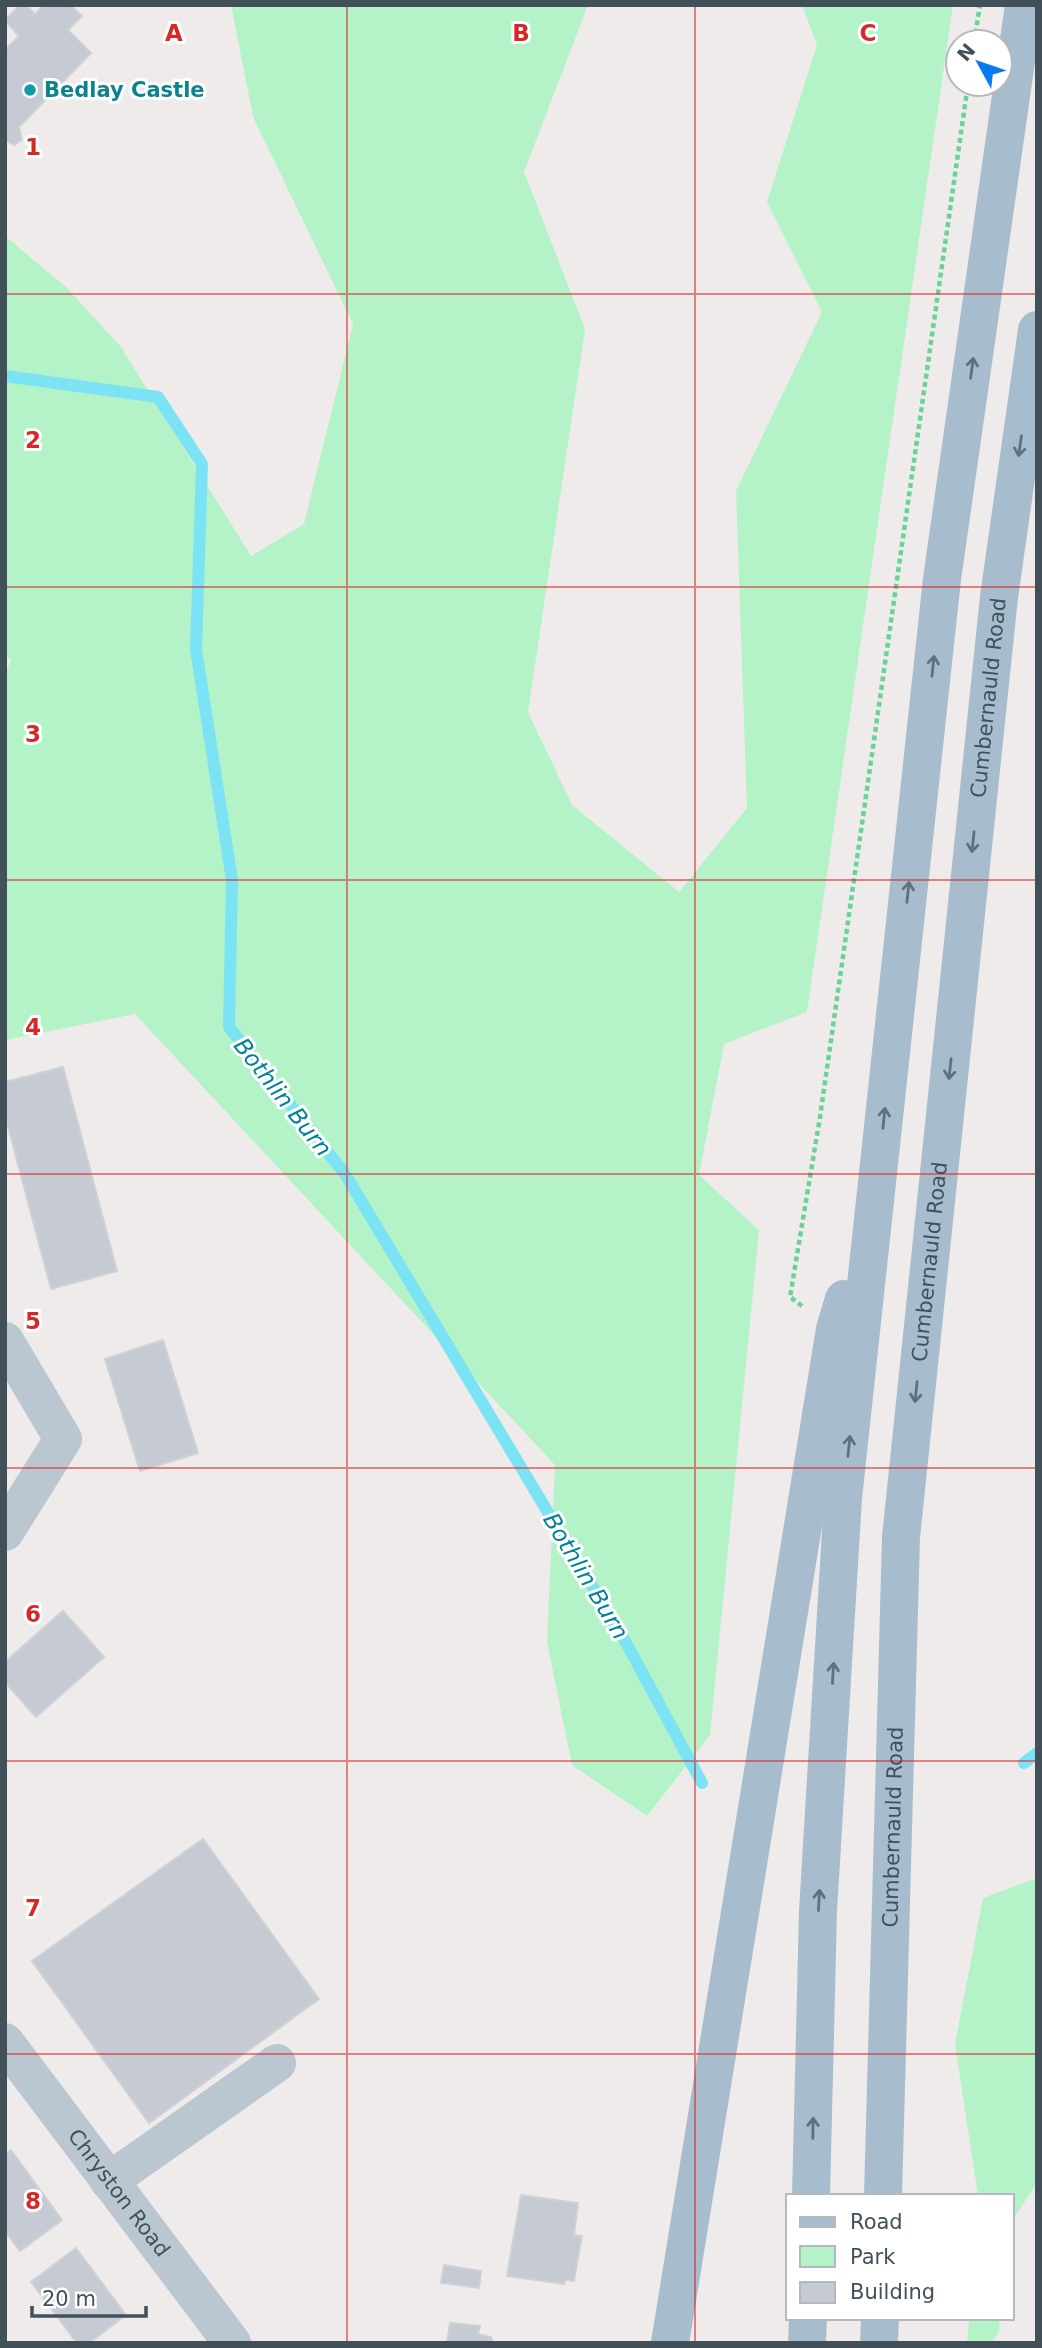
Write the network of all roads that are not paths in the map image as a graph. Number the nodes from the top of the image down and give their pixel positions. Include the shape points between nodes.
1 (1024, 5) edge
2 (1037, 330) edge
3 (876, 1186) junction
4 (10, 1348) edge
5 (5, 1532) edge
6 (5, 2042) edge
7 (277, 2063) dead end
8 (108, 2181) junction
9 (811, 2194) edge
10 (883, 2194) edge
11 (808, 2320) edge
12 (880, 2320) edge
13 (232, 2343) edge
14 (670, 2343) edge
15 (807, 2343) edge
16 (879, 2343) edge

3 -> 1 main road via 942,579
2 -> 10 main road, Cumbernauld Road via 997,611 901,1538
9 -> 3 main road via 818,1911 843,1498
3 - 14 main road via 835,1329
4 - 5 street via 63,1439
6 - 8 street, Chryston Road
7 - 8 street
8 - 13 street, Chryston Road
11 - 15 main road
12 - 16 main road

